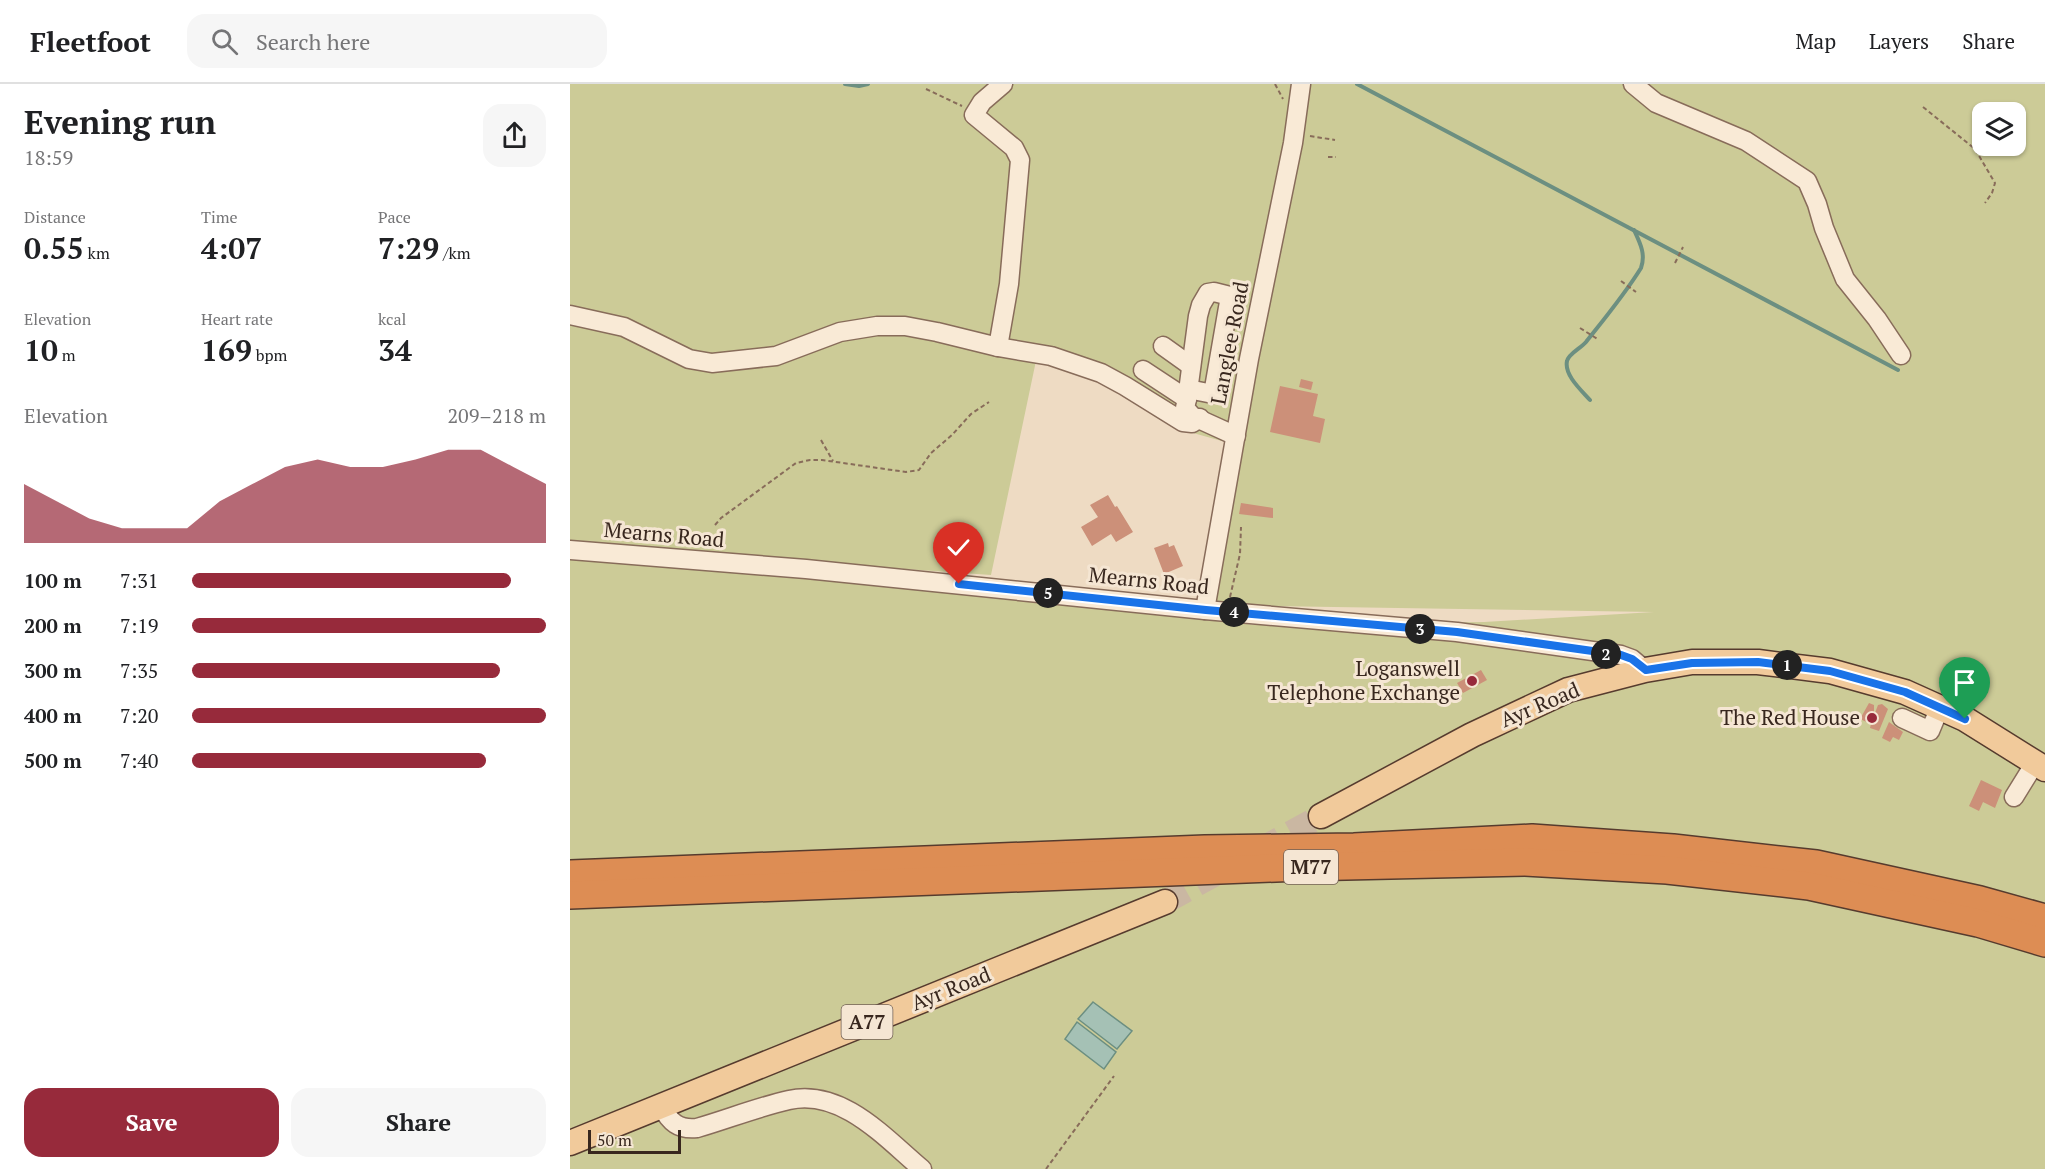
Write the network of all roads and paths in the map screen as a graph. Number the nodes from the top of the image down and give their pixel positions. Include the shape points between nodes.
1 (1004, 84) edge
2 (1301, 84) edge
3 (1633, 84) edge
4 (926, 89) dead end
5 (1923, 107) dead end
6 (974, 115) junction
7 (1311, 136) dead end
8 (1335, 140) dead end
9 (1328, 157) dead end
10 (1336, 157) dead end
11 (1985, 202) dead end
12 (1683, 247) dead end
13 (1676, 262) dead end
14 (1621, 281) dead end
15 (1635, 292) dead end
16 (570, 315) edge
17 (1582, 329) dead end
18 (1599, 340) dead end
19 (1163, 346) dead end
20 (998, 347) junction
21 (1901, 355) dead end
22 (1191, 366) junction
23 (1143, 370) dead end
24 (1187, 394) junction
25 (989, 402) dead end
26 (1200, 418) junction
27 (1236, 436) junction
28 (821, 440) dead end
29 (833, 461) junction
30 (715, 525) dead end
31 (1241, 527) dead end
32 (570, 550) edge
33 (1206, 610) junction
34 (1227, 612) junction
35 (1646, 670) junction
36 (1940, 707) junction
37 (1902, 718) dead end
38 (2040, 766) edge
39 (2014, 797) dead end
40 (1321, 816) tunnel mouth
41 (570, 874) edge
42 (570, 895) edge
43 (1165, 902) tunnel mouth
44 (2045, 918) edge
45 (2045, 943) edge
46 (1114, 1076) dead end
47 (660, 1106) junction
48 (570, 1143) edge
49 (922, 1169) edge
50 (1046, 1169) edge

1 - 6 street via 982,102
2 - 27 street, Langlee Road
3 - 21 street via 1656,103 1754,146 1807,181 1845,279
4 - 6 path
5 - 11 path via 1976,149 1995,183
6 - 20 street via 1014,148 1020,160 1009,284
7 - 8 path
9 - 10 path
12 - 13 path
14 - 15 path
16 - 20 street via 624,327 689,359 712,363 776,356 840,332 877,326 905,326
17 - 18 path
19 - 22 street
20 - 26 street via 1051,356 1101,373 1183,422 1192,423
22 - 24 street
22 - 24 street via 1190,328 1201,305 1208,293 1230,296 1213,394
23 - 24 street
24 - 26 street via 1185,408
25 - 29 path via 971,414 919,470 906,472
26 - 27 street
27 - 33 street, Langlee Road
28 - 29 path
29 - 30 path via 796,464
31 - 34 path via 1240,554
32 - 33 street, Mearns Road via 806,569
33 - 34 street, Mearns Road
34 - 35 street, Mearns Road via 1457,632 1621,655
35 - 36 main road, Ayr Road via 1692,663 1758,662 1830,671 1905,692
35 - 40 main road, Ayr Road via 1568,690 1516,713
36 - 37 street via 1930,731
36 - 38 main road, Ayr Road
38 - 39 street
41 - 44 highway, M77 via 1532,838 1816,864
42 - 45 highway, M77 via 1525,862 1667,870 1809,886 1978,922
43 - 47 main road, Ayr Road / A77
46 - 50 path
47 - 48 main road, Ayr Road / A77
47 - 49 street via 672,1122 685,1129 790,1099 823,1100 853,1113

